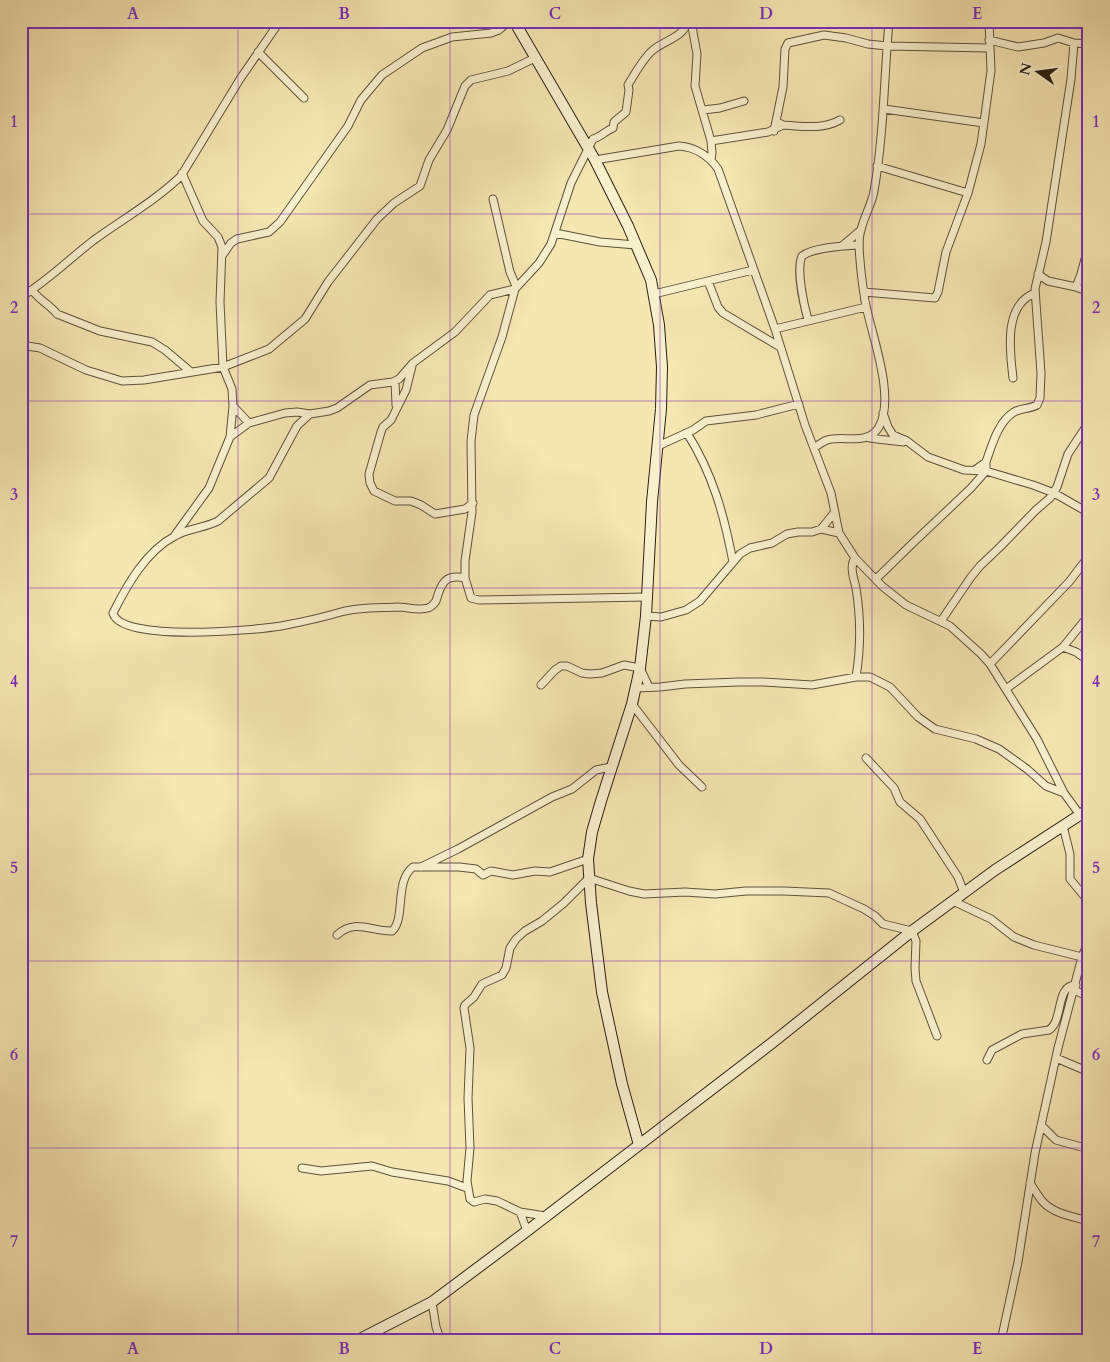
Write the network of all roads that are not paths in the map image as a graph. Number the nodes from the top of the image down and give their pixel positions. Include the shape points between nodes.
1 (280, 21) edge
2 (509, 21) edge
3 (514, 21) edge
4 (689, 21) edge
5 (889, 21) edge
6 (989, 21) edge
7 (1074, 43) junction
8 (989, 44) junction
9 (1089, 44) edge
10 (887, 46) junction
11 (258, 52) junction
12 (535, 58) junction
13 (304, 98) dead end
14 (744, 101) dead end
15 (884, 109) junction
16 (703, 110) junction
17 (840, 120) dead end
18 (779, 123) junction
19 (984, 123) junction
20 (710, 141) junction
21 (588, 147) junction
22 (595, 160) junction
23 (710, 160) junction
24 (878, 166) junction
25 (182, 174) junction
26 (968, 193) junction
27 (493, 199) dead end
28 (861, 230) junction
29 (555, 233) junction
30 (1089, 244) edge
31 (636, 245) junction
32 (859, 245) junction
33 (841, 246) junction
34 (222, 256) junction
35 (753, 270) junction
36 (1038, 274) junction
37 (708, 281) junction
38 (1048, 281) junction
39 (515, 287) junction
40 (1076, 287) junction
41 (32, 290) junction
42 (1035, 291) junction
43 (864, 292) junction
44 (1089, 292) edge
45 (654, 294) junction
46 (21, 296) edge
47 (866, 307) junction
48 (808, 320) junction
49 (774, 330) junction
50 (21, 345) edge
51 (780, 347) junction
52 (412, 364) junction
53 (223, 367) junction
54 (192, 372) junction
55 (1013, 378) dead end
56 (395, 381) junction
57 (799, 404) junction
58 (233, 406) junction
59 (396, 408) junction
60 (883, 412) junction
61 (310, 414) junction
62 (1089, 422) edge
63 (250, 423) junction
64 (687, 433) junction
65 (230, 437) junction
66 (866, 437) junction
67 (911, 444) junction
68 (658, 446) junction
69 (814, 448) junction
70 (986, 462) junction
71 (976, 470) junction
72 (986, 471) junction
73 (1054, 493) junction
74 (469, 510) junction
75 (834, 513) junction
76 (1089, 513) edge
77 (821, 529) junction
78 (839, 534) junction
79 (175, 536) junction
80 (1089, 556) edge
81 (855, 558) junction
82 (733, 562) junction
83 (465, 578) junction
84 (876, 579) junction
85 (647, 598) junction
86 (1089, 615) edge
87 (646, 616) junction
88 (941, 621) junction
89 (1063, 647) junction
90 (1089, 662) edge
91 (990, 664) junction
92 (640, 668) junction
93 (856, 677) junction
94 (541, 686) dead end
95 (649, 687) junction
96 (635, 688) junction
97 (1006, 689) junction
98 (632, 704) junction
99 (866, 758) dead end
100 (611, 767) junction
101 (702, 787) dead end
102 (1064, 793) junction
103 (1085, 812) edge
104 (1063, 826) junction
105 (588, 860) junction
106 (420, 867) junction
107 (589, 878) junction
108 (964, 893) junction
109 (953, 901) junction
110 (1089, 902) edge
111 (912, 931) junction
112 (337, 935) dead end
113 (1089, 940) edge
114 (1082, 957) junction
115 (1075, 988) junction
116 (1089, 997) edge
117 (937, 1036) dead end
118 (1056, 1058) junction
119 (987, 1060) dead end
120 (1089, 1072) edge
121 (1041, 1125) junction
122 (639, 1145) junction
123 (1089, 1149) edge
124 (302, 1168) dead end
125 (1030, 1183) junction
126 (467, 1188) junction
127 (520, 1212) junction
128 (545, 1216) junction
129 (1089, 1221) edge
130 (527, 1231) junction
131 (432, 1302) junction
132 (356, 1341) edge
133 (441, 1341) edge
134 (1001, 1341) edge

1 - 11 street
2 - 34 street via 491,33 452,37 429,45 382,75 361,100 348,126 280,222 269,232 231,242
3 - 12 street
4 - 16 street via 697,54 695,86
4 - 21 street via 676,38 652,50 628,85 626,112 614,122 613,128 593,139
5 - 10 street
6 - 8 street
7 - 8 street via 1058,38 1018,47
7 - 9 street
7 - 36 street via 1046,242
8 - 10 street
8 - 19 street via 991,71
10 - 15 street
10 - 18 street via 824,35 788,43
11 - 13 street
11 - 25 street
12 - 21 street
12 - 53 street via 508,71 471,80 460,95 420,186 377,219 328,282 305,319 269,349
14 - 16 street
15 - 19 street
15 - 24 street
16 - 20 street
17 - 18 street via 831,125 813,127
18 - 20 street via 774,131
19 - 26 street
20 - 23 street
21 - 22 street
21 - 29 street via 571,183
22 - 23 street via 679,146 693,148
22 - 31 street
23 - 35 street via 722,176
24 - 26 street
24 - 28 street via 870,206
25 - 34 street via 203,221 221,242
25 - 41 street
26 - 43 street via 946,252 935,298
27 - 39 street
28 - 32 street
28 - 33 street
29 - 31 street
29 - 39 street via 539,263
30 - 40 street
31 - 45 street
32 - 33 street
32 - 43 street
33 - 48 street via 802,256 803,299
34 - 53 street
35 - 37 street
35 - 49 street
36 - 38 street
36 - 42 street
37 - 45 street
37 - 51 street via 723,313
38 - 40 street
38 - 42 street
39 - 52 street via 490,295 455,332
39 - 74 street via 502,337 474,415 472,503
40 - 44 street
41 - 46 street
41 - 54 street via 58,314 100,330 152,342
42 - 55 street via 1025,300 1013,321 1009,339
42 - 70 street via 1041,373 1039,402 1034,407 1015,411 1005,420
43 - 47 street
45 - 68 street via 662,367
47 - 48 street
47 - 60 street via 882,366
48 - 49 street
49 - 51 street
50 - 54 street via 40,348 86,370 122,381
51 - 57 street
52 - 56 street
52 - 59 street via 408,384
53 - 54 street
53 - 58 street via 232,390
56 - 59 street
56 - 61 street via 370,385 337,408
57 - 64 street via 706,421
57 - 69 street
58 - 63 street
58 - 65 street
59 - 74 street via 383,427 370,467 369,478 374,491 395,501 421,505 436,514
60 - 66 street via 878,428
60 - 67 street via 890,432
61 - 63 street via 285,413
61 - 79 street via 297,426 265,481 218,521
62 - 73 street via 1068,454
63 - 65 street
64 - 68 street
64 - 82 street via 714,485
65 - 79 street via 209,488
66 - 67 street
66 - 69 street via 827,440
67 - 71 street via 928,458 964,470
68 - 85 street
69 - 75 street via 831,493
70 - 71 street
70 - 72 street
71 - 72 street
72 - 73 street
72 - 84 street
73 - 76 street
73 - 88 street via 975,571
74 - 83 street
75 - 77 street
75 - 78 street
77 - 78 street
77 - 82 street via 788,534 772,543 750,548
78 - 81 street
79 - 83 street via 153,553 130,583 113,614 119,623 176,632 238,631 307,622 357,609 427,608 436,601 446,579 454,576
80 - 91 street via 1069,582
81 - 84 street
81 - 93 street via 852,570 861,636
82 - 87 street via 700,601 686,610 661,617
83 - 85 street via 469,596 474,600
84 - 88 street via 906,605
85 - 87 street
86 - 89 street
87 - 92 street
88 - 91 street
89 - 90 street
89 - 97 street
91 - 97 street
92 - 94 street via 624,665 590,674 561,666
92 - 95 street
92 - 96 street
93 - 95 street via 812,686 739,682
93 - 102 street via 870,677 884,684 935,729 986,742 1009,755 1050,789
95 - 96 street
96 - 98 street
97 - 102 street via 1046,754
98 - 100 street
98 - 101 street via 679,765
99 - 108 street via 894,788 900,802 920,819 958,877
100 - 105 street via 592,832
100 - 106 street via 596,770 572,789
102 - 103 street
103 - 104 street
104 - 108 street
104 - 110 street via 1070,854 1070,879
105 - 106 street via 553,871 513,874 491,871 483,875 476,869
105 - 107 street
106 - 112 street via 413,867 406,874 397,924 392,931 350,927
107 - 111 street via 644,894 829,893 864,909 883,924
107 - 122 street via 602,992
107 - 126 street via 542,921 516,939 502,975 482,984 465,1005 470,1048
108 - 109 street
109 - 111 street
109 - 114 street via 991,919 1014,938
111 - 117 street via 916,941 916,981
111 - 122 street
113 - 114 street
114 - 115 street
115 - 116 street
115 - 118 street
115 - 119 street via 1069,986 1063,994 1053,1028 1022,1034 998,1046
118 - 120 street
118 - 121 street
121 - 123 street via 1056,1140
121 - 125 street
122 - 128 street
124 - 126 street via 320,1172 372,1166 448,1181
125 - 129 street via 1047,1205
125 - 134 street
126 - 127 street via 474,1202 497,1201
127 - 128 street
127 - 130 street
128 - 130 street
130 - 131 street
131 - 132 street
131 - 133 street

